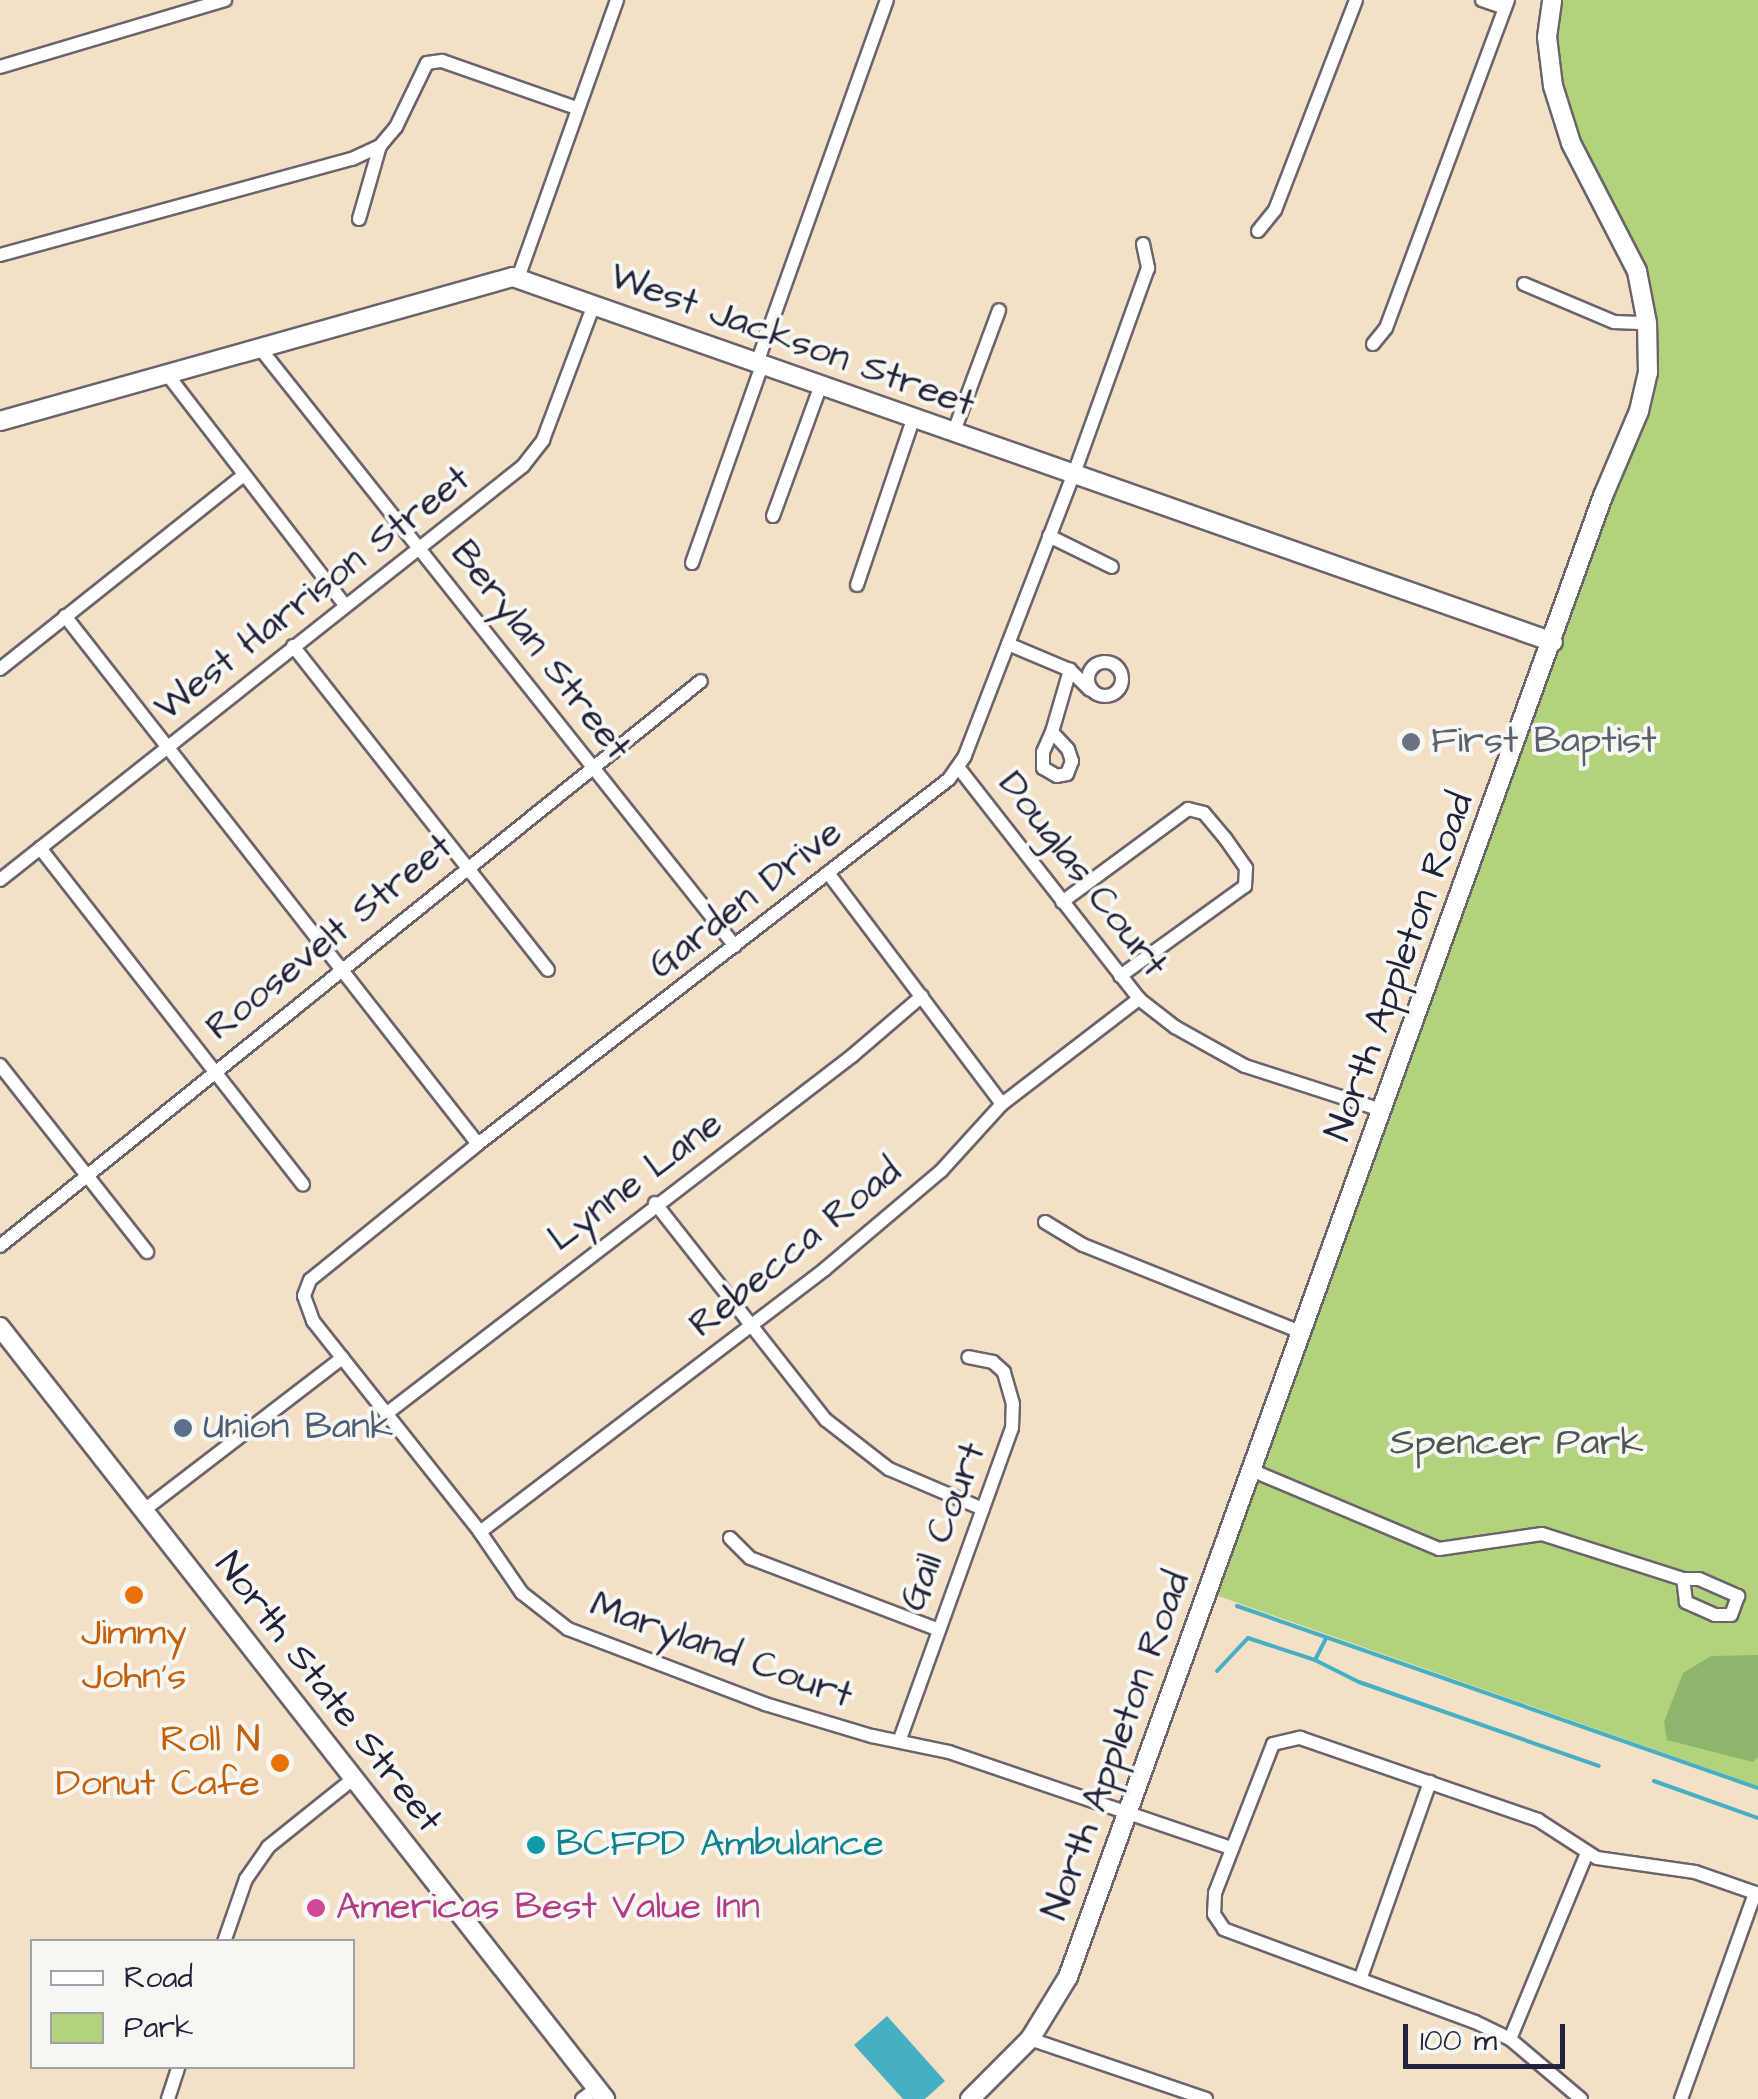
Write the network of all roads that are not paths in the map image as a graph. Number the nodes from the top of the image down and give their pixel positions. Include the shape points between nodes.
1 (225, 0) edge
2 (618, 0) edge
3 (1356, 0) edge
4 (1482, 0) edge
5 (1552, 0) edge
6 (885, 1) edge
7 (1506, 4) edge
8 (0, 67) edge
9 (576, 108) junction
10 (380, 146) junction
11 (358, 219) dead end
12 (1258, 231) dead end
13 (1143, 244) dead end
14 (0, 255) edge
15 (518, 278) junction
16 (1524, 284) dead end
17 (594, 304) junction
18 (999, 310) dead end
19 (1647, 323) junction
20 (1373, 344) dead end
21 (259, 347) junction
22 (761, 361) junction
23 (167, 374) junction
24 (821, 385) junction
25 (913, 420) junction
26 (0, 421) edge
27 (953, 434) junction
28 (1074, 473) junction
29 (244, 476) junction
30 (773, 516) dead end
31 (1049, 536) junction
32 (420, 547) junction
33 (692, 563) dead end
34 (1112, 567) dead end
35 (858, 586) dead end
36 (345, 605) junction
37 (66, 616) junction
38 (1553, 642) junction
39 (1008, 644) junction
40 (293, 646) junction
41 (0, 669) edge
42 (1070, 670) junction
43 (701, 681) dead end
44 (1090, 690) dead end
45 (1052, 732) dead end
46 (168, 746) junction
47 (592, 766) junction
48 (958, 767) junction
49 (40, 848) junction
50 (466, 867) junction
51 (828, 873) junction
52 (0, 880) edge
53 (1062, 902) junction
54 (735, 946) junction
55 (339, 968) junction
56 (548, 970) dead end
57 (1120, 976) junction
58 (922, 996) junction
59 (1138, 999) junction
60 (0, 1065) edge
61 (214, 1072) junction
62 (1002, 1104) junction
63 (1381, 1110) junction
64 (478, 1144) junction
65 (86, 1178) junction
66 (303, 1185) dead end
67 (655, 1203) junction
68 (1045, 1222) dead end
69 (0, 1246) edge
70 (147, 1252) dead end
71 (319, 1273) joint
72 (0, 1326) edge
73 (749, 1326) junction
74 (1301, 1332) junction
75 (342, 1358) junction
76 (968, 1358) dead end
77 (386, 1414) junction
78 (1251, 1470) junction
79 (144, 1510) junction
80 (983, 1510) junction
81 (480, 1532) junction
82 (730, 1538) dead end
83 (1683, 1579) dead end
84 (937, 1628) junction
85 (900, 1739) junction
86 (354, 1778) junction
87 (1430, 1782) junction
88 (1128, 1812) junction
89 (1231, 1848) junction
90 (1587, 1853) junction
91 (1757, 1893) edge
92 (225, 1939) edge
93 (1360, 1978) junction
94 (1510, 2038) junction
95 (1030, 2039) junction
96 (179, 2069) edge
97 (595, 2095) edge
98 (168, 2099) edge
99 (970, 2099) edge
100 (1206, 2099) edge
101 (1581, 2099) edge
102 (1681, 2099) edge

1 - 8 street
2 - 9 street
3 - 12 street via 1274,210
4 - 7 street
5 - 19 main road, North Appleton Road via 1547,37 1553,86 1571,143 1638,271
6 - 22 street
7 - 20 street via 1386,328
9 - 10 street via 442,61 427,63
9 - 15 street
10 - 11 street
10 - 14 street
13 - 28 street, Garden Drive via 1148,268
15 - 17 main road, West Jackson Street
15 - 21 main road, West Jackson Street via 502,277
16 - 19 street via 1614,322
17 - 22 main road, West Jackson Street
17 - 32 street, West Harrison Street via 543,440 524,466
18 - 27 street
19 - 38 main road, North Appleton Road via 1648,373 1639,411 1602,496
21 - 23 main road, West Jackson Street
21 - 32 street, Berylan Street
22 - 24 main road, West Jackson Street
22 - 33 street
23 - 26 main road, West Jackson Street
23 - 29 street
24 - 25 main road, West Jackson Street
24 - 30 street
25 - 27 main road, West Jackson Street
25 - 35 street
27 - 28 main road, West Jackson Street
28 - 31 street, Garden Drive
28 - 38 main road, West Jackson Street
29 - 36 street
29 - 37 street
31 - 34 street
31 - 39 street, Garden Drive
32 - 36 street, West Harrison Street
32 - 47 street, Berylan Street
36 - 40 street, West Harrison Street
37 - 41 street
37 - 46 street
38 - 63 main road, North Appleton Road
39 - 42 street
39 - 48 street, Garden Drive
40 - 46 street, West Harrison Street
40 - 50 street
42 - 44 street
42 - 45 street
43 - 47 street, Roosevelt Street
46 - 49 street, West Harrison Street
46 - 55 street
47 - 50 street, Roosevelt Street
47 - 54 street, Berylan Street
48 - 51 street, Garden Drive via 938,790
48 - 53 street, Douglas Court
49 - 52 street, West Harrison Street
49 - 61 street
50 - 55 street, Roosevelt Street
50 - 56 street
51 - 54 street, Garden Drive
51 - 58 street
53 - 57 street, Douglas Court
53 - 57 street via 1188,809 1204,813 1225,838 1246,868 1245,886
54 - 64 street, Garden Drive
55 - 61 street, Roosevelt Street
55 - 64 street
57 - 59 street, Douglas Court
58 - 62 street
58 - 67 street, Lynne Lane
59 - 62 street, Rebecca Road
59 - 63 street, Douglas Court via 1245,1066
60 - 65 street
61 - 65 street, Roosevelt Street
61 - 66 street
62 - 73 street, Rebecca Road via 941,1171
63 - 74 main road, North Appleton Road
64 - 71 street, Garden Drive
65 - 69 street, Roosevelt Street
65 - 70 street
67 - 73 street
67 - 77 street, Lynne Lane
68 - 74 street via 1083,1245
71 - 75 street, Maryland Court via 305,1290 307,1310
72 - 79 main road, North State Street
73 - 80 street via 826,1420 856,1446 922,1486
73 - 81 street, Rebecca Road
74 - 78 main road, North Appleton Road
75 - 77 street, Maryland Court
75 - 79 street
76 - 80 street, Gail Court via 993,1362 1004,1372 1013,1404 1010,1441
77 - 81 street, Maryland Court
78 - 83 street via 1439,1549 1542,1534
78 - 88 main road, North Appleton Road
79 - 86 main road, North State Street
80 - 84 street, Gail Court
81 - 85 street, Maryland Court via 522,1593 568,1629 765,1704
82 - 84 street via 750,1558
84 - 85 street, Gail Court
85 - 88 street, Maryland Court
86 - 92 street via 268,1847 246,1879
86 - 97 main road, North State Street
87 - 89 street via 1300,1738 1279,1739 1264,1758
87 - 90 street via 1538,1820
87 - 93 street
88 - 89 street, Maryland Court
88 - 95 main road, North Appleton Road via 1068,1977
89 - 93 street via 1213,1901 1216,1919 1244,1938
90 - 91 street via 1695,1872
90 - 94 street
91 - 102 street
93 - 94 street
94 - 101 street
95 - 99 main road, North Appleton Road
95 - 100 street
96 - 98 street

